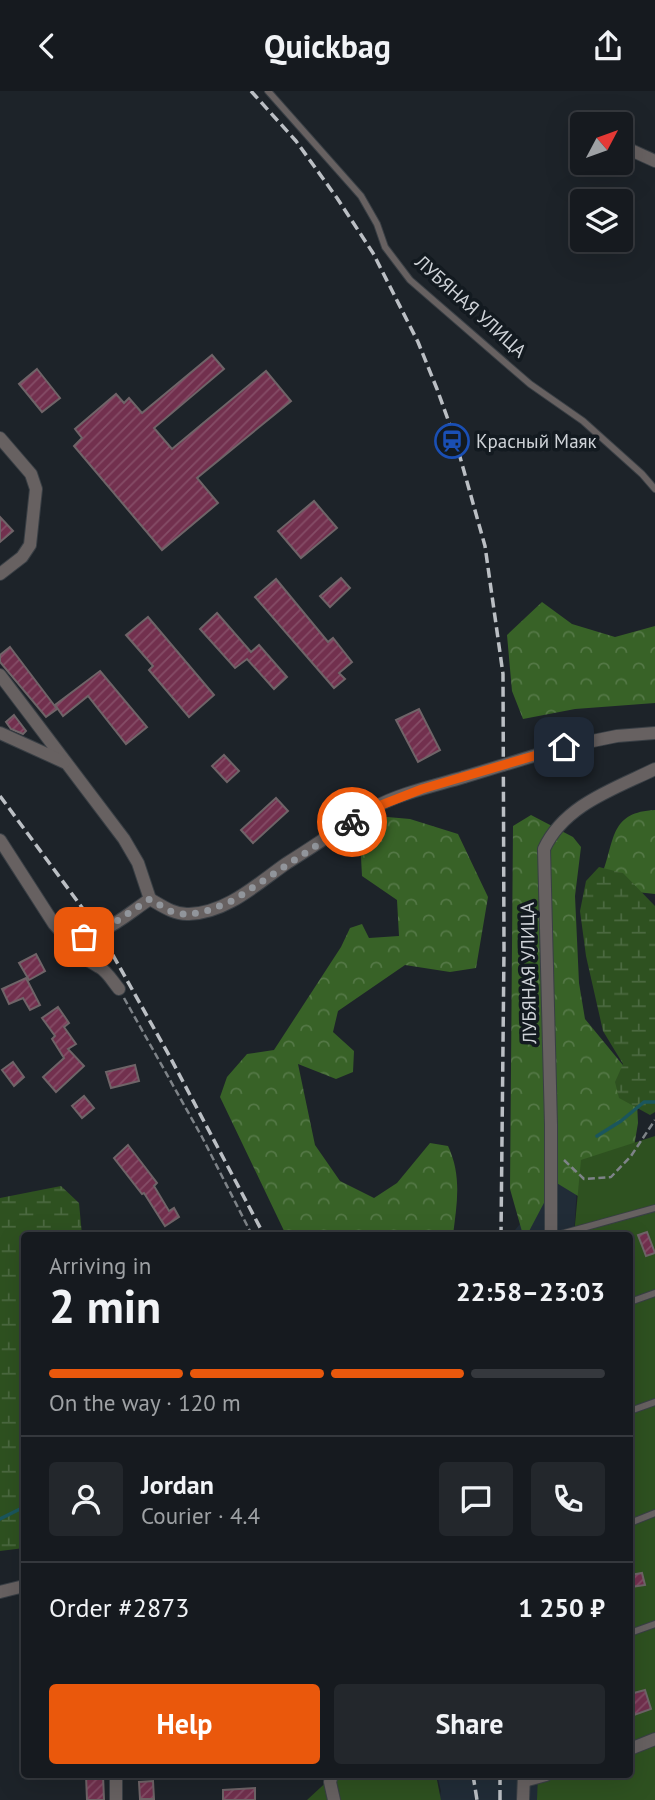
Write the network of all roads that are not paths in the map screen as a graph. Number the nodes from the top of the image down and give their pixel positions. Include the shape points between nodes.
1 (268, 91) edge
2 (634, 151) edge
3 (655, 161) edge
4 (0, 438) edge
5 (655, 489) edge
6 (0, 574) edge
7 (0, 675) edge
8 (0, 733) edge
9 (655, 733) edge
10 (67, 764) junction
11 (655, 769) edge
12 (0, 840) edge
13 (150, 899) junction
14 (64, 935) junction
15 (119, 989) road end
16 (655, 1208) edge
17 (551, 1232) edge
18 (568, 1232) edge
19 (655, 1293) edge
20 (633, 1301) edge
21 (655, 1402) edge
22 (633, 1410) edge
23 (655, 1513) edge
24 (633, 1522) edge
25 (21, 1587) edge
26 (0, 1592) edge
27 (655, 1624) edge
28 (633, 1632) edge
29 (655, 1739) edge
30 (633, 1748) edge
31 (116, 1778) edge
32 (331, 1778) edge
33 (524, 1778) edge
34 (116, 1800) edge
35 (334, 1800) edge
36 (523, 1800) edge

1 - 5 lane, ЛУБЯНАЯ УЛИЦА via 362,196 385,247 410,280 530,384 583,421
2 - 3 street
4 - 6 street via 31,474 36,489 30,545
7 - 10 street
8 - 10 street
9 - 13 street, bridge via 564,747 376,807 234,900 210,910 188,915
10 - 13 street via 124,839
11 - 17 street, ЛУБЯНАЯ УЛИЦА via 573,812 552,832 544,849
12 - 14 street
13 - 14 street via 100,932 84,937
14 - 15 street via 75,952 101,968
16 - 18 lane
19 - 20 lane
21 - 22 lane
23 - 24 lane
25 - 26 street
27 - 28 lane
29 - 30 street
31 - 34 street
32 - 35 street
33 - 36 street

